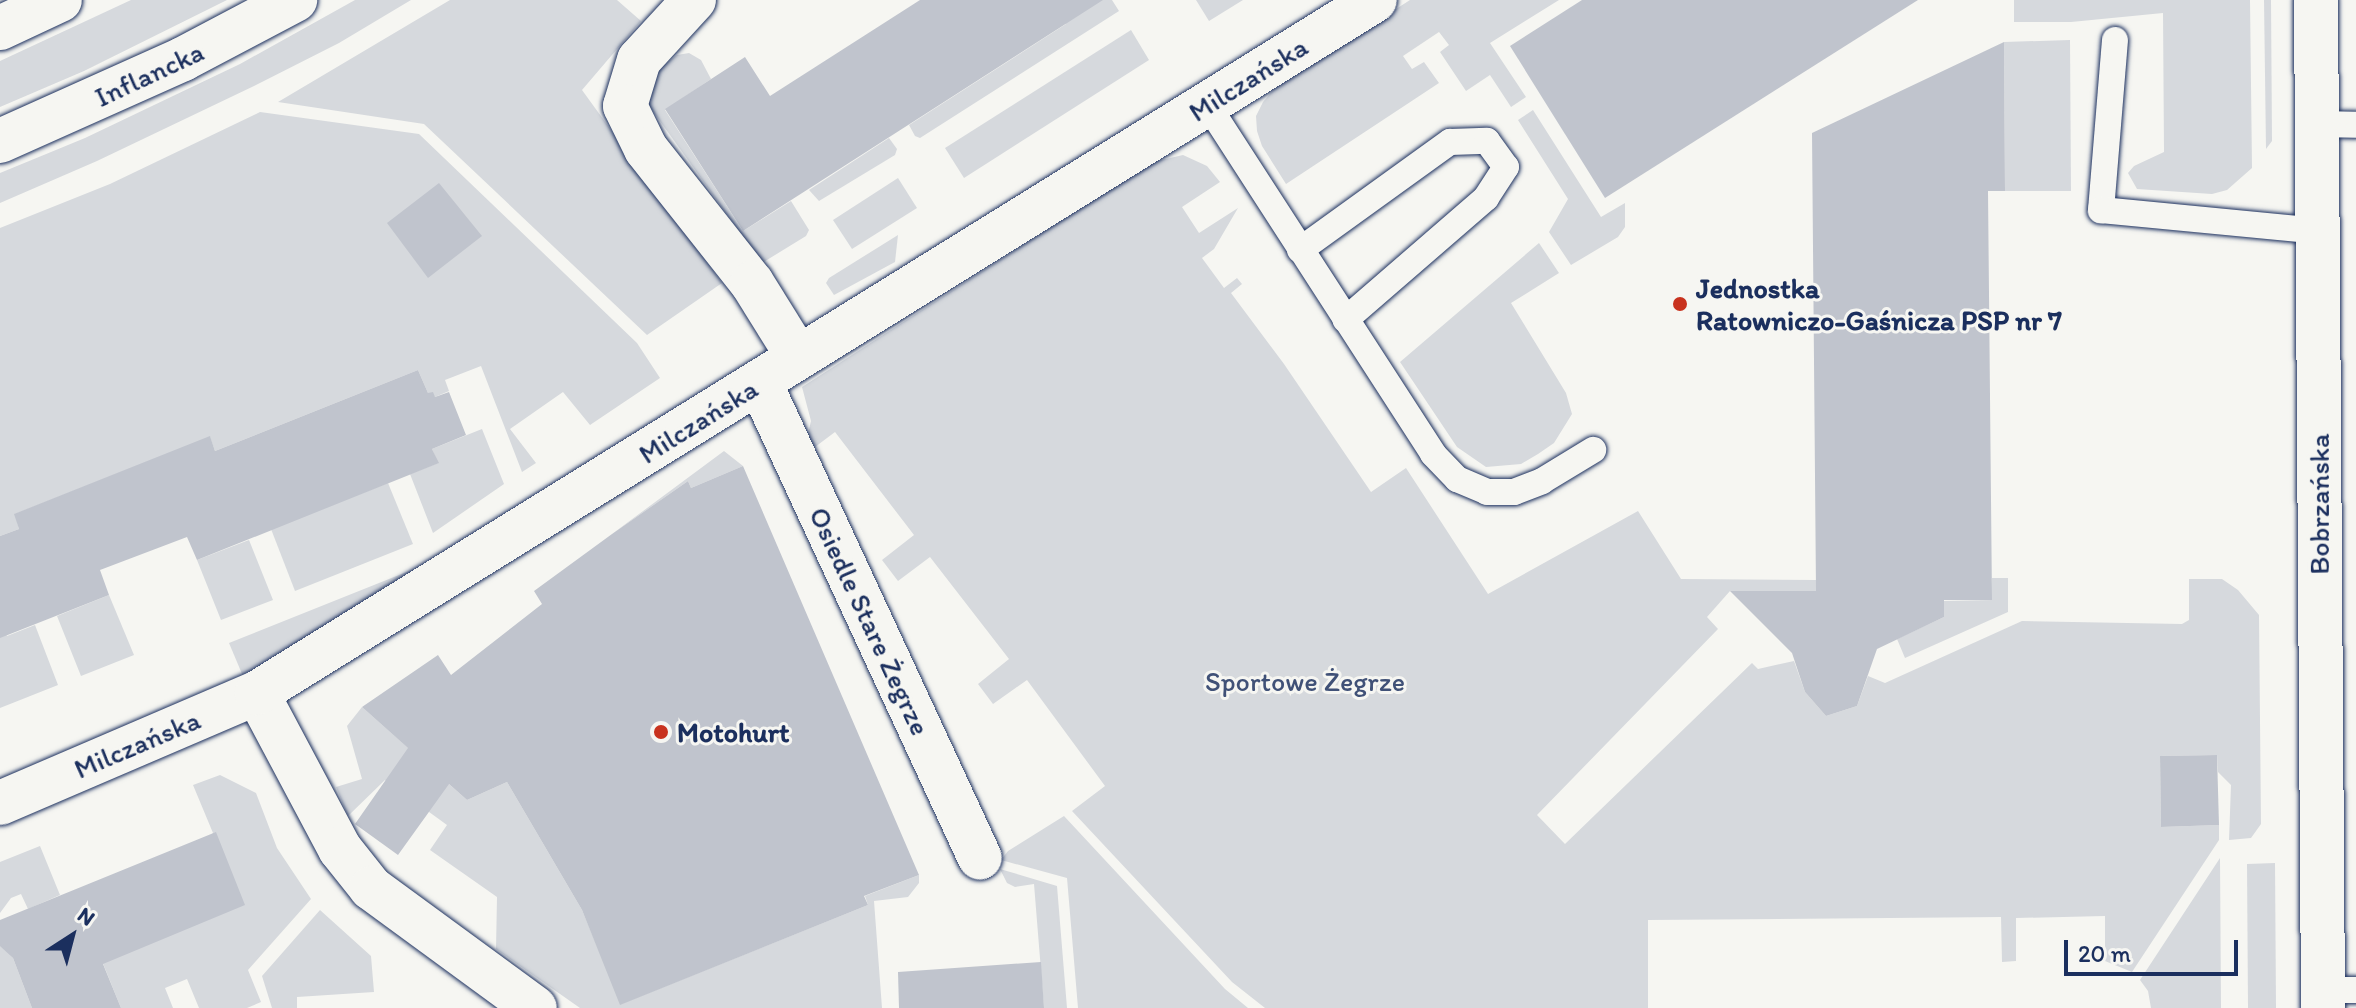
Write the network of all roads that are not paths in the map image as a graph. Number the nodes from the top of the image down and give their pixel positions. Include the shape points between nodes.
1 (60, 0) edge
2 (295, 0) edge
3 (694, 0) edge
4 (1375, 0) edge
5 (2316, 0) edge
6 (0, 28) edge
7 (2115, 40) dead end
8 (1207, 104) junction
9 (2336, 125) edge
10 (0, 141) edge
11 (2318, 231) junction
12 (1300, 250) junction
13 (1345, 320) junction
14 (798, 357) junction
15 (760, 383) junction
16 (1593, 450) dead end
17 (257, 693) junction
18 (0, 803) edge
19 (980, 858) dead end
20 (2334, 996) edge
21 (535, 1008) edge

1 - 6 street
2 - 10 street, Inflancka via 183,59
3 - 14 street via 639,60 625,106 646,149 752,283
4 - 8 street, Milczańska
5 - 9 street, Bobrzańska
7 - 11 lane via 2101,210
8 - 12 lane
8 - 14 street, Milczańska
9 - 11 street, Bobrzańska
11 - 20 street, Bobrzańska
12 - 13 lane
12 - 13 lane via 1450,142 1487,141 1506,167 1486,198
13 - 16 lane via 1433,454 1457,479 1487,492 1514,492
14 - 15 street, Milczańska
15 - 17 street, Milczańska
15 - 19 street, Osiedle Stare Żegrze
17 - 18 street, Milczańska
17 - 21 street via 340,849 371,888

